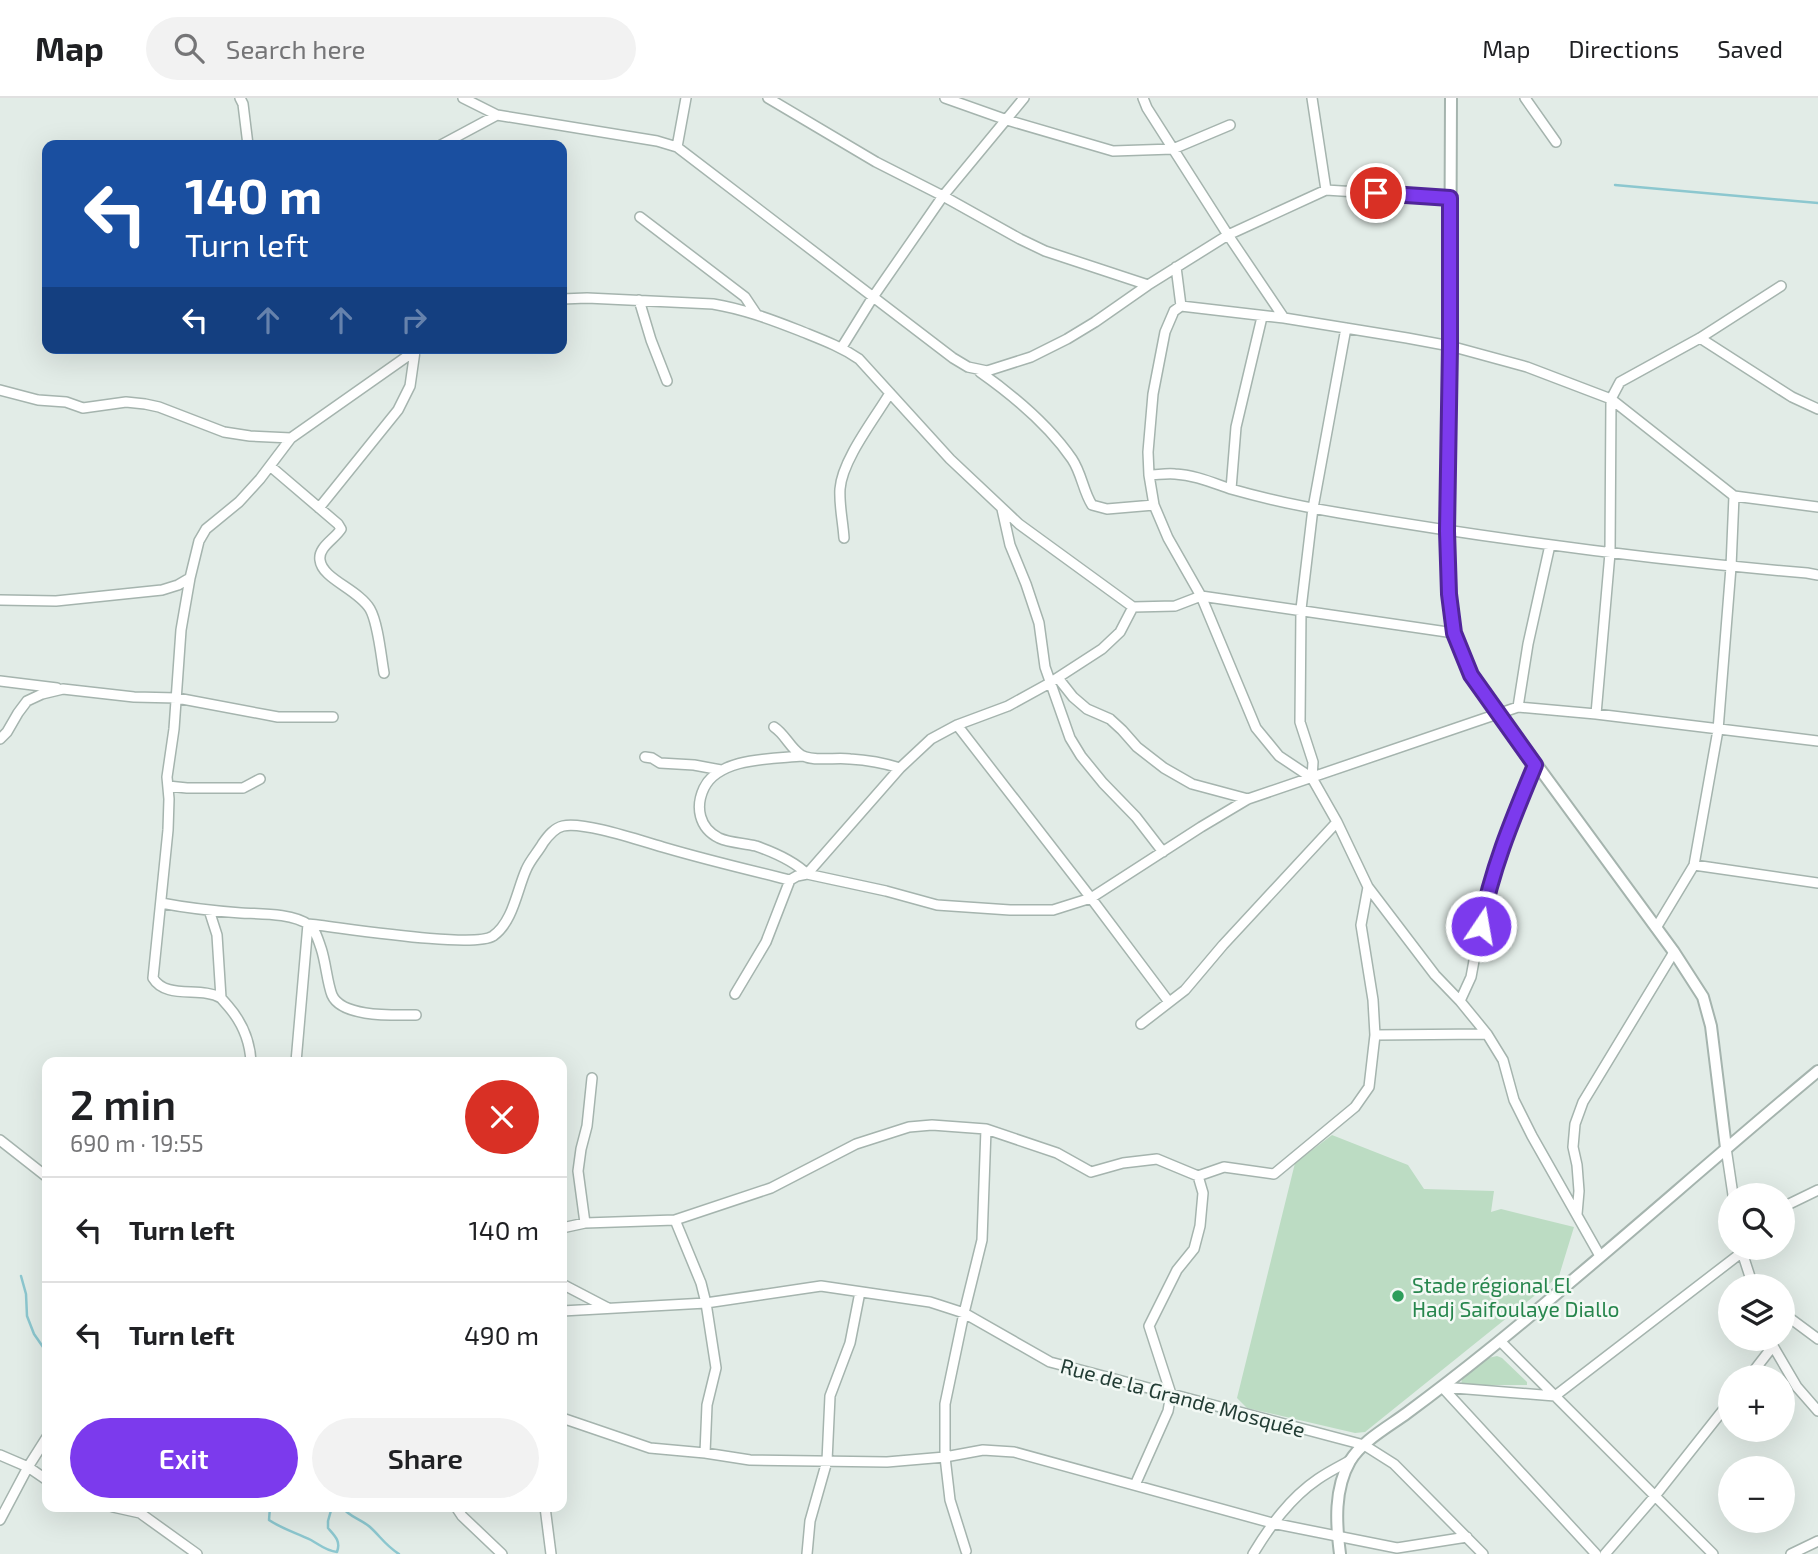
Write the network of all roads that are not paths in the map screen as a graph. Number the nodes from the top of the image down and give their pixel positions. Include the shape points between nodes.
1 (240, 98) edge
2 (463, 98) edge
3 (686, 98) edge
4 (768, 98) edge
5 (945, 98) edge
6 (1024, 98) edge
7 (1143, 98) edge
8 (1312, 98) edge
9 (1451, 98) edge
10 (1525, 98) edge
11 (497, 115) junction
12 (1007, 120) junction
13 (1230, 125) dead end
14 (247, 140) edge
15 (450, 140) edge
16 (1556, 142) dead end
17 (677, 147) junction
18 (1173, 149) junction
19 (1326, 190) junction
20 (943, 196) junction
21 (1450, 198) junction
22 (640, 217) dead end
23 (1228, 235) junction
24 (1177, 267) junction
25 (1148, 285) junction
26 (1781, 286) dead end
27 (873, 297) junction
28 (567, 299) edge
29 (639, 300) junction
30 (1181, 306) junction
31 (757, 314) junction
32 (1262, 317) junction
33 (1284, 318) junction
34 (1346, 328) junction
35 (1700, 338) junction
36 (1450, 346) junction
37 (842, 347) junction
38 (410, 354) edge
39 (416, 354) edge
40 (978, 371) junction
41 (667, 381) dead end
42 (0, 390) edge
43 (890, 393) junction
44 (1611, 398) junction
45 (1818, 410) edge
46 (291, 438) junction
47 (270, 466) junction
48 (1149, 475) junction
49 (1231, 489) junction
50 (1734, 496) junction
51 (1154, 505) junction
52 (1818, 507) edge
53 (319, 508) junction
54 (1313, 508) junction
55 (1002, 509) junction
56 (1447, 531) junction
57 (844, 538) dead end
58 (1550, 545) junction
59 (1610, 553) junction
60 (1731, 567) junction
61 (1818, 575) edge
62 (190, 578) junction
63 (1201, 596) junction
64 (0, 600) edge
65 (1133, 607) junction
66 (1301, 609) junction
67 (1454, 633) junction
68 (384, 673) dead end
69 (1054, 680) junction
70 (0, 681) edge
71 (63, 689) junction
72 (177, 698) junction
73 (1518, 707) junction
74 (1498, 714) junction
75 (1596, 714) junction
76 (333, 718) dead end
77 (957, 724) junction
78 (774, 727) dead end
79 (1718, 730) junction
80 (0, 738) edge
81 (1818, 741) edge
82 (802, 756) junction
83 (645, 757) dead end
84 (1535, 765) junction
85 (900, 768) junction
86 (721, 770) junction
87 (1312, 778) junction
88 (260, 779) dead end
89 (168, 786) junction
90 (1248, 799) junction
91 (1337, 822) junction
92 (1163, 852) junction
93 (1694, 865) junction
94 (807, 874) junction
95 (790, 880) junction
96 (1818, 883) edge
97 (1367, 887) junction
98 (1091, 898) junction
99 (161, 903) junction
100 (209, 910) junction
101 (308, 924) junction
102 (1656, 928) junction
103 (1674, 952) junction
104 (735, 994) dead end
105 (221, 998) junction
106 (1460, 1001) junction
107 (1169, 1002) junction
108 (416, 1014) dead end
109 (1141, 1024) dead end
110 (1487, 1034) junction
111 (1375, 1035) junction
112 (251, 1057) edge
113 (296, 1057) edge
114 (1818, 1071) edge
115 (592, 1078) dead end
116 (986, 1129) junction
117 (0, 1140) edge
118 (1726, 1148) junction
119 (42, 1173) edge
120 (1198, 1176) junction
121 (1731, 1183) edge
122 (1818, 1190) edge
123 (1795, 1201) edge
124 (1577, 1216) junction
125 (676, 1220) junction
126 (585, 1223) junction
127 (567, 1227) edge
128 (1600, 1256) junction
129 (1728, 1260) edge
130 (567, 1287) edge
131 (860, 1292) junction
132 (706, 1303) junction
133 (610, 1309) junction
134 (567, 1311) edge
135 (964, 1312) junction
136 (1795, 1322) edge
137 (1818, 1339) edge
138 (1500, 1341) junction
139 (1777, 1351) edge
140 (1442, 1387) junction
141 (1171, 1394) junction
142 (1555, 1396) junction
143 (1818, 1411) edge
144 (1718, 1416) edge
145 (567, 1420) edge
146 (42, 1445) edge
147 (1364, 1445) junction
148 (705, 1453) junction
149 (0, 1455) edge
150 (945, 1457) junction
151 (1351, 1460) junction
152 (827, 1461) junction
153 (28, 1467) junction
154 (42, 1477) edge
155 (1135, 1485) junction
156 (1655, 1496) junction
157 (136, 1512) edge
158 (459, 1512) edge
159 (546, 1512) edge
160 (0, 1520) edge
161 (1272, 1524) junction
162 (1337, 1536) junction
163 (1467, 1537) junction
164 (1818, 1541) edge
165 (966, 1551) dead end
166 (1399, 1551) edge
167 (197, 1554) edge
168 (502, 1554) edge
169 (551, 1554) edge
170 (807, 1554) edge
171 (1253, 1554) edge
172 (1340, 1554) edge
173 (1483, 1554) edge
174 (1596, 1554) edge
175 (1605, 1554) edge
176 (1713, 1554) edge
177 (1791, 1554) edge

1 - 14 street
2 - 11 street
3 - 17 street
4 - 20 street
5 - 12 street
6 - 12 street
7 - 18 street
8 - 19 street
9 - 21 street
10 - 16 street
11 - 15 street
11 - 17 street
12 - 18 street via 1113,151
12 - 20 street
13 - 18 street
17 - 27 street
18 - 23 street
19 - 21 street
19 - 23 street
20 - 25 street via 1045,251
20 - 27 street
21 - 36 street
22 - 31 street via 745,297
23 - 24 street
23 - 33 street
24 - 25 street
24 - 30 street
25 - 40 street via 1067,339 996,370
26 - 35 street
27 - 37 street
27 - 40 street via 953,358
28 - 29 street
29 - 31 street via 713,304
29 - 41 street
30 - 32 street
30 - 48 street via 1165,332 1155,381
31 - 37 street
32 - 33 street
32 - 49 street via 1236,427
33 - 34 street
34 - 36 street
34 - 54 street
35 - 44 street via 1620,382
35 - 45 street
36 - 44 street via 1527,367
36 - 56 street
37 - 43 street
38 - 46 street
39 - 53 street via 410,386 398,410
40 - 51 street via 1011,394 1049,432 1072,459 1093,505 1107,509
42 - 46 street via 83,408 145,404 224,432
43 - 55 street
43 - 57 street via 851,456 842,480
44 - 50 street
44 - 59 street
46 - 47 street
47 - 53 street
47 - 62 street via 239,502 206,529
48 - 49 street via 1176,474
48 - 51 street
49 - 54 street
50 - 52 street
50 - 60 street
51 - 63 street
53 - 68 street via 341,529 322,550 320,560 326,573 362,598 372,612
54 - 56 street
54 - 66 street
55 - 65 street
55 - 69 street via 1038,623 1042,656
56 - 58 street
56 - 67 street
58 - 59 street
58 - 73 street
59 - 60 street
59 - 75 street
60 - 61 street
60 - 79 street
62 - 64 street via 162,590 120,596
62 - 72 street
63 - 65 street via 1175,606
63 - 66 street
63 - 87 street via 1256,728 1279,756
65 - 69 street via 1121,632
66 - 67 street
66 - 87 street via 1300,722 1313,762
67 - 74 street via 1471,675
69 - 77 street via 1009,706
69 - 90 street via 1087,709 1110,719 1164,768 1192,784
69 - 92 street via 1066,729 1082,756
70 - 71 street
71 - 72 street
71 - 80 street via 27,701
72 - 76 street via 278,717
72 - 89 street
73 - 74 street
73 - 75 street
74 - 84 street
74 - 87 street
75 - 79 street
77 - 85 street via 930,738
77 - 98 street
78 - 82 street
79 - 81 street
79 - 93 street
82 - 85 street via 848,758
82 - 86 street via 745,761
83 - 86 street
84 - 102 street
84 - 106 street via 1494,869 1471,977
85 - 94 street
86 - 94 street via 704,788 699,812 711,833 757,847
87 - 90 street
87 - 91 street
88 - 89 street via 243,788
89 - 99 street
90 - 92 street
91 - 97 street
91 - 107 street via 1185,990
92 - 98 street
93 - 96 street
93 - 102 street
94 - 95 street
94 - 98 street via 937,905 1053,910
95 - 101 street via 621,835 561,826 526,868 513,908 493,936 447,939
95 - 104 street via 766,942
97 - 106 street
97 - 111 street via 1361,925
98 - 107 street
99 - 100 street
99 - 105 street via 155,982 167,989
100 - 101 street
100 - 105 street via 216,935
101 - 108 street via 317,936 332,995 339,1005 364,1012
101 - 113 street
102 - 103 street
103 - 118 street via 1703,997 1711,1026
103 - 124 street via 1583,1102 1573,1147
105 - 112 street via 238,1018
106 - 110 street
107 - 109 street
110 - 111 street
110 - 124 street via 1503,1060 1514,1100
111 - 120 street via 1369,1087 1355,1107 1275,1174 1224,1167
114 - 118 street
115 - 126 street via 578,1171
116 - 120 street via 1057,1153 1091,1172 1157,1159
116 - 125 street via 909,1127 856,1144 771,1188
116 - 135 street via 982,1240
117 - 119 street
118 - 121 street
118 - 128 street
120 - 141 street via 1203,1194 1194,1249 1177,1270 1149,1326
122 - 123 street
124 - 128 street
125 - 126 street
125 - 132 street
126 - 127 street
128 - 138 street
129 - 142 street
130 - 133 street
131 - 132 street, Rue de la Grande Mosquée via 821,1286
131 - 135 street, Rue de la Grande Mosquée
131 - 152 street via 850,1343 830,1396
132 - 133 street, Rue de la Grande Mosquée
132 - 148 street via 716,1368 707,1405
133 - 134 street, Rue de la Grande Mosquée
135 - 141 street, Rue de la Grande Mosquée via 1050,1362
135 - 150 street via 945,1404
136 - 137 street
138 - 140 street
138 - 142 street
139 - 143 street via 1797,1387
140 - 142 street
140 - 147 street
140 - 174 street
141 - 147 street, Rue de la Grande Mosquée
141 - 155 street
142 - 156 street
144 - 156 street
145 - 148 street via 650,1448
146 - 153 street
147 - 151 street
147 - 163 street, Rue de la Grande Mosquée via 1394,1464
148 - 152 street via 750,1461
149 - 153 street
150 - 152 street
150 - 155 street via 983,1450 1014,1452
150 - 165 street via 950,1500
151 - 161 street via 1316,1481
151 - 162 street via 1337,1504
152 - 170 street via 810,1521
153 - 154 street
153 - 160 street
155 - 161 street
156 - 175 street
156 - 176 street
157 - 167 street
158 - 168 street
159 - 169 street
161 - 162 street
161 - 171 street
162 - 166 street
162 - 172 street
163 - 166 street
163 - 173 street, Rue de la Grande Mosquée
164 - 177 street

